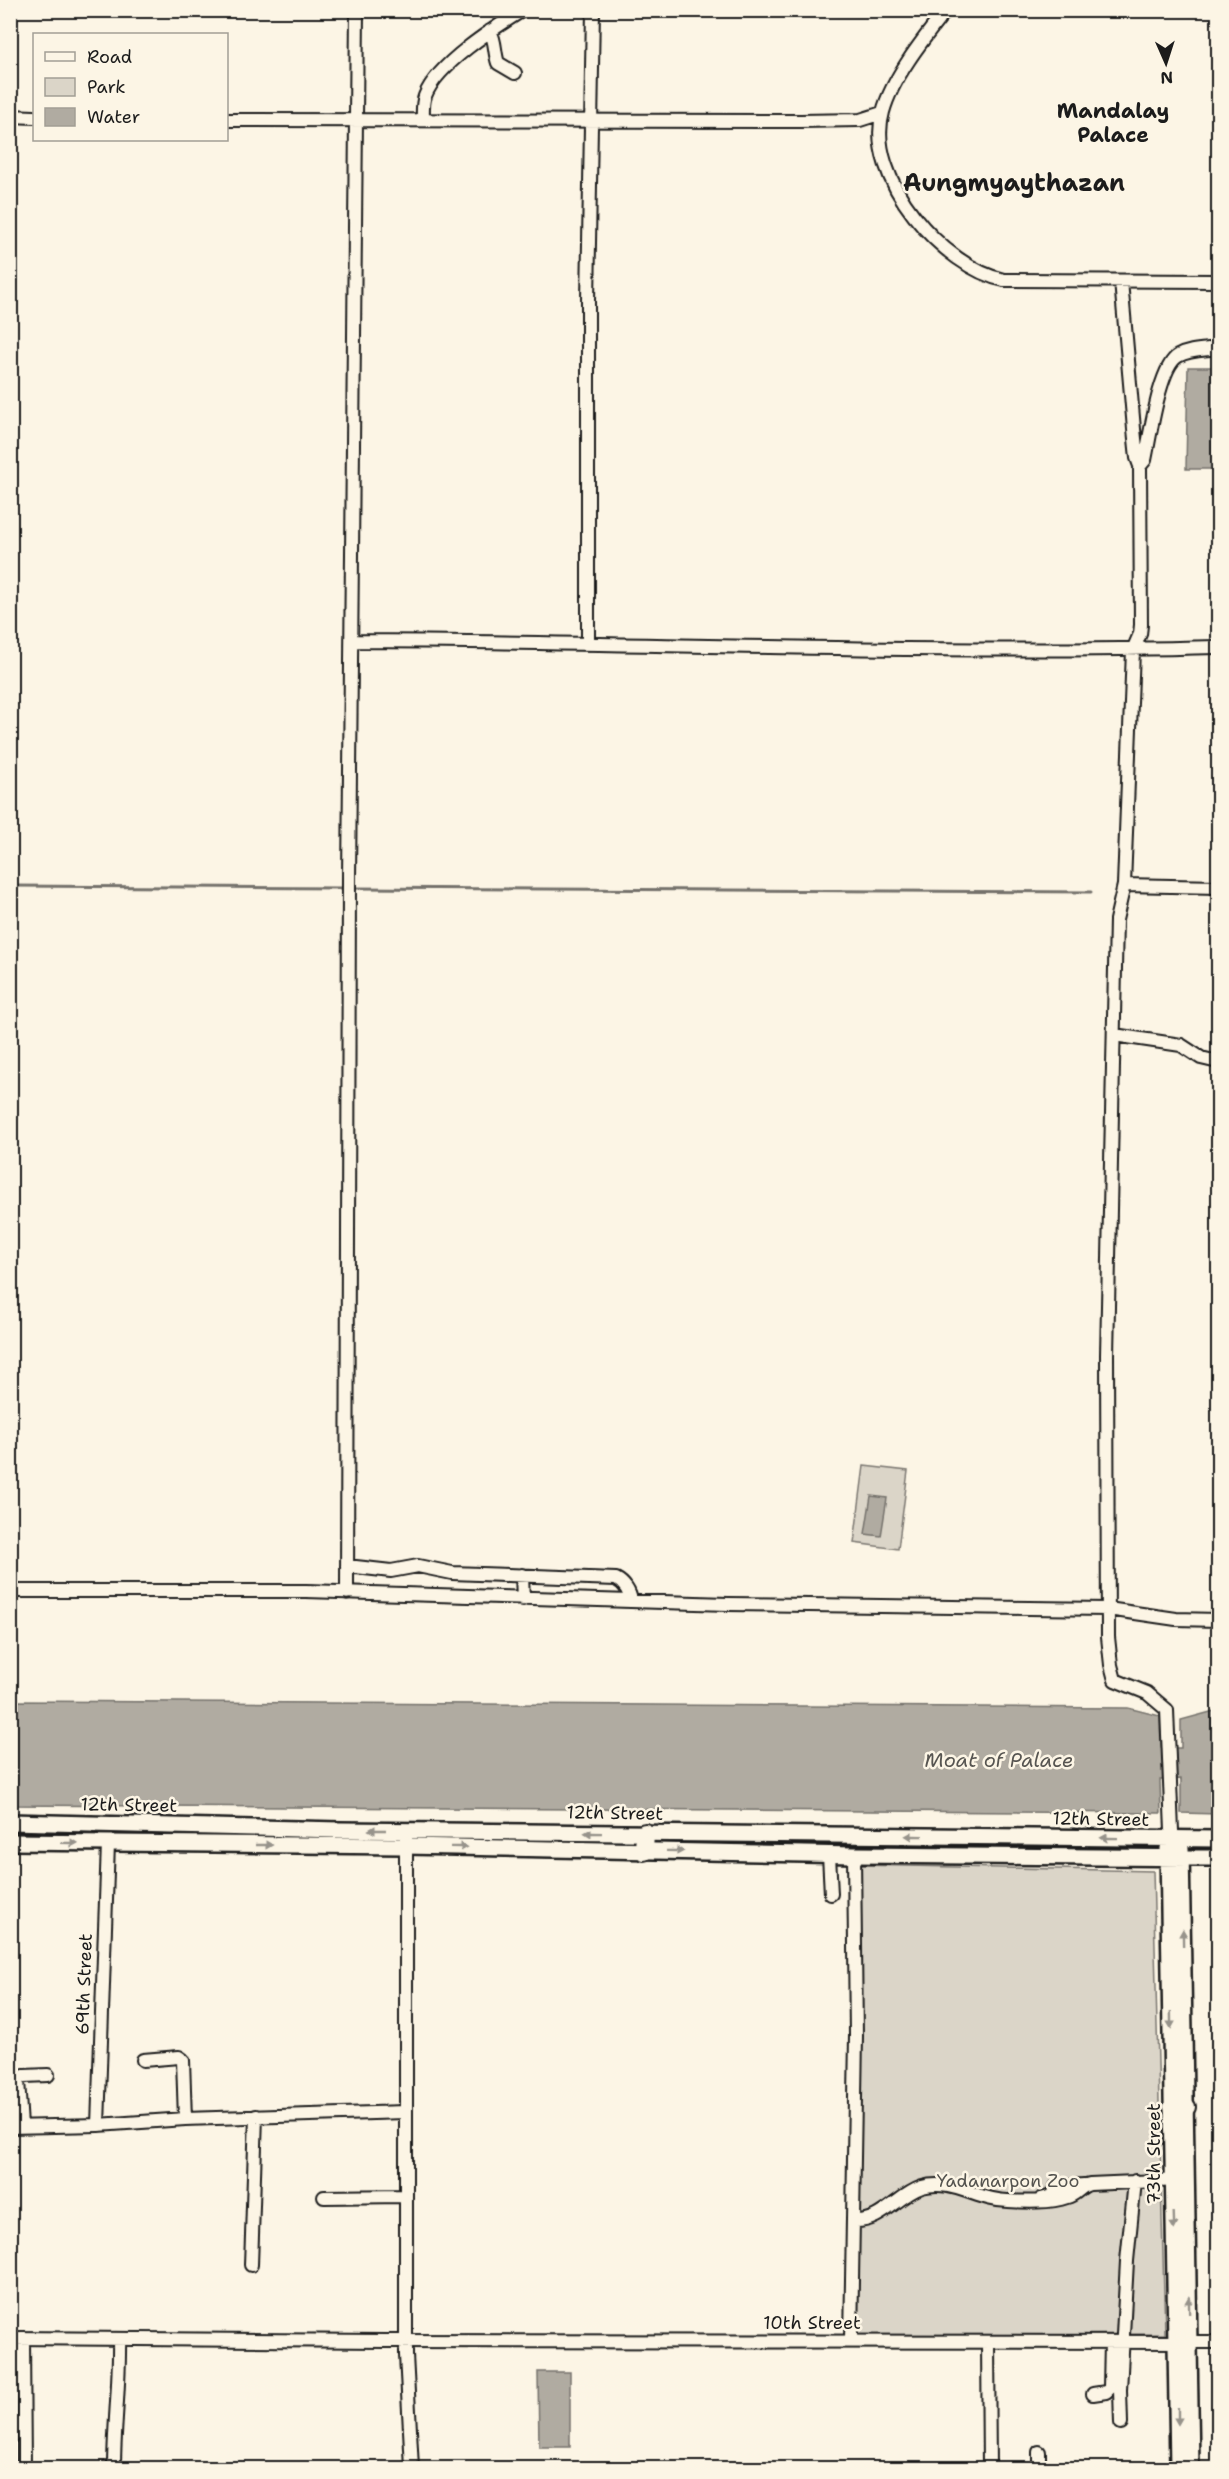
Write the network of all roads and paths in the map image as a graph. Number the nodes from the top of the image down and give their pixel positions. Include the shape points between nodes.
1 (357, 10) edge
2 (523, 10) edge
3 (593, 10) edge
4 (946, 10) edge
5 (490, 31) junction
6 (515, 73) dead end
7 (882, 113) junction
8 (10, 116) edge
9 (33, 117) edge
10 (357, 119) junction
11 (228, 120) edge
12 (423, 120) junction
13 (860, 120) junction
14 (593, 121) junction
15 (880, 138) junction
16 (1121, 281) junction
17 (1218, 281) edge
18 (1218, 348) edge
19 (1140, 466) junction
20 (353, 641) junction
21 (588, 642) junction
22 (1218, 647) edge
23 (1133, 650) junction
24 (1124, 885) junction
25 (1218, 887) edge
26 (1114, 1035) junction
27 (1218, 1062) edge
28 (347, 1566) junction
29 (522, 1575) junction
30 (10, 1591) edge
31 (347, 1593) junction
32 (523, 1599) junction
33 (631, 1601) junction
34 (1108, 1609) junction
35 (1218, 1620) edge
36 (10, 1822) edge
37 (1173, 1836) junction
38 (406, 1838) junction
39 (1218, 1839) edge
40 (10, 1842) edge
41 (645, 1842) junction
42 (108, 1844) junction
43 (829, 1855) junction
44 (854, 1855) junction
45 (1175, 1858) junction
46 (1218, 1858) edge
47 (831, 1894) dead end
48 (143, 2060) dead end
49 (48, 2075) dead end
50 (405, 2112) junction
51 (256, 2116) junction
52 (185, 2119) junction
53 (16, 2126) edge
54 (98, 2126) junction
55 (1180, 2180) junction
56 (1135, 2181) junction
57 (405, 2196) junction
58 (324, 2197) dead end
59 (853, 2221) junction
60 (251, 2265) dead end
61 (17, 2338) edge
62 (119, 2339) junction
63 (851, 2341) junction
64 (405, 2342) junction
65 (988, 2342) junction
66 (1117, 2342) junction
67 (1218, 2342) edge
68 (1184, 2343) junction
69 (1093, 2394) dead end
70 (1121, 2423) dead end
71 (1039, 2452) dead end
72 (24, 2469) edge
73 (114, 2469) edge
74 (412, 2469) edge
75 (989, 2469) edge
76 (1039, 2469) edge
77 (1178, 2469) edge
78 (1191, 2469) edge

1 - 10 street
2 - 5 street
3 - 14 street
4 - 7 street via 903,71
5 - 6 street via 498,63
5 - 12 street via 441,74 426,93
7 - 13 street
7 - 15 street
8 - 9 street
10 - 11 street
10 - 12 street
10 - 20 street
12 - 14 street
13 - 14 street
13 - 15 street
14 - 21 street via 588,301
15 - 16 street via 890,176 909,208 936,242 974,270 1004,280
16 - 17 street
16 - 19 street
18 - 19 street via 1184,354 1169,364 1145,460
19 - 23 street via 1141,625
20 - 21 street
20 - 28 street
21 - 23 street
22 - 23 street
23 - 24 street
24 - 25 street
24 - 26 street via 1116,920
26 - 27 street via 1181,1045 1201,1058
26 - 34 street via 1107,1354
28 - 29 street via 391,1571 418,1566 452,1573
28 - 31 street
29 - 32 street
29 - 33 street via 616,1579
30 - 31 street
31 - 32 street
32 - 33 street
33 - 34 street
34 - 35 street via 1176,1619
34 - 37 street via 1113,1677 1155,1698 1168,1713
38 -> 36 main road, 12th Street
37 - 39 main road, 12th Street
37 -> 41 main road, 12th Street
37 - 45 main road, 73th Street
38 - 41 main road, 12th Street
42 -> 38 main road, 12th Street
38 - 50 street
40 -> 42 main road, 12th Street
41 -> 43 main road, 12th Street
42 - 54 street, 69th Street
43 - 44 main road, 12th Street
43 - 47 street
44 - 45 main road, 12th Street
44 - 59 street
45 - 46 main road, 12th Street
45 - 55 main road, 73th Street
48 - 52 street via 183,2060
49 - 53 street via 18,2080
50 - 51 street
50 - 57 street
51 - 52 street
51 - 60 street
52 - 54 street
53 - 54 street
55 - 56 street
55 - 68 main road, 73th Street
56 - 59 street via 1084,2185 1066,2198 1037,2200 998,2200 956,2187 934,2185 912,2192 879,2215
56 - 66 street
57 - 58 street
57 - 64 street
59 - 63 street
61 - 62 street, 10th Street
61 - 72 street
62 - 64 street, 10th Street
62 - 73 street
63 - 64 street, 10th Street
63 - 65 street, 10th Street
64 - 74 street
65 - 66 street, 10th Street
65 - 75 street
66 - 68 street, 10th Street
66 - 69 street via 1110,2388
66 - 70 street
67 - 68 street, 10th Street
68 -> 77 main road, 73th Street
68 - 78 main road, 73th Street
71 - 76 street

